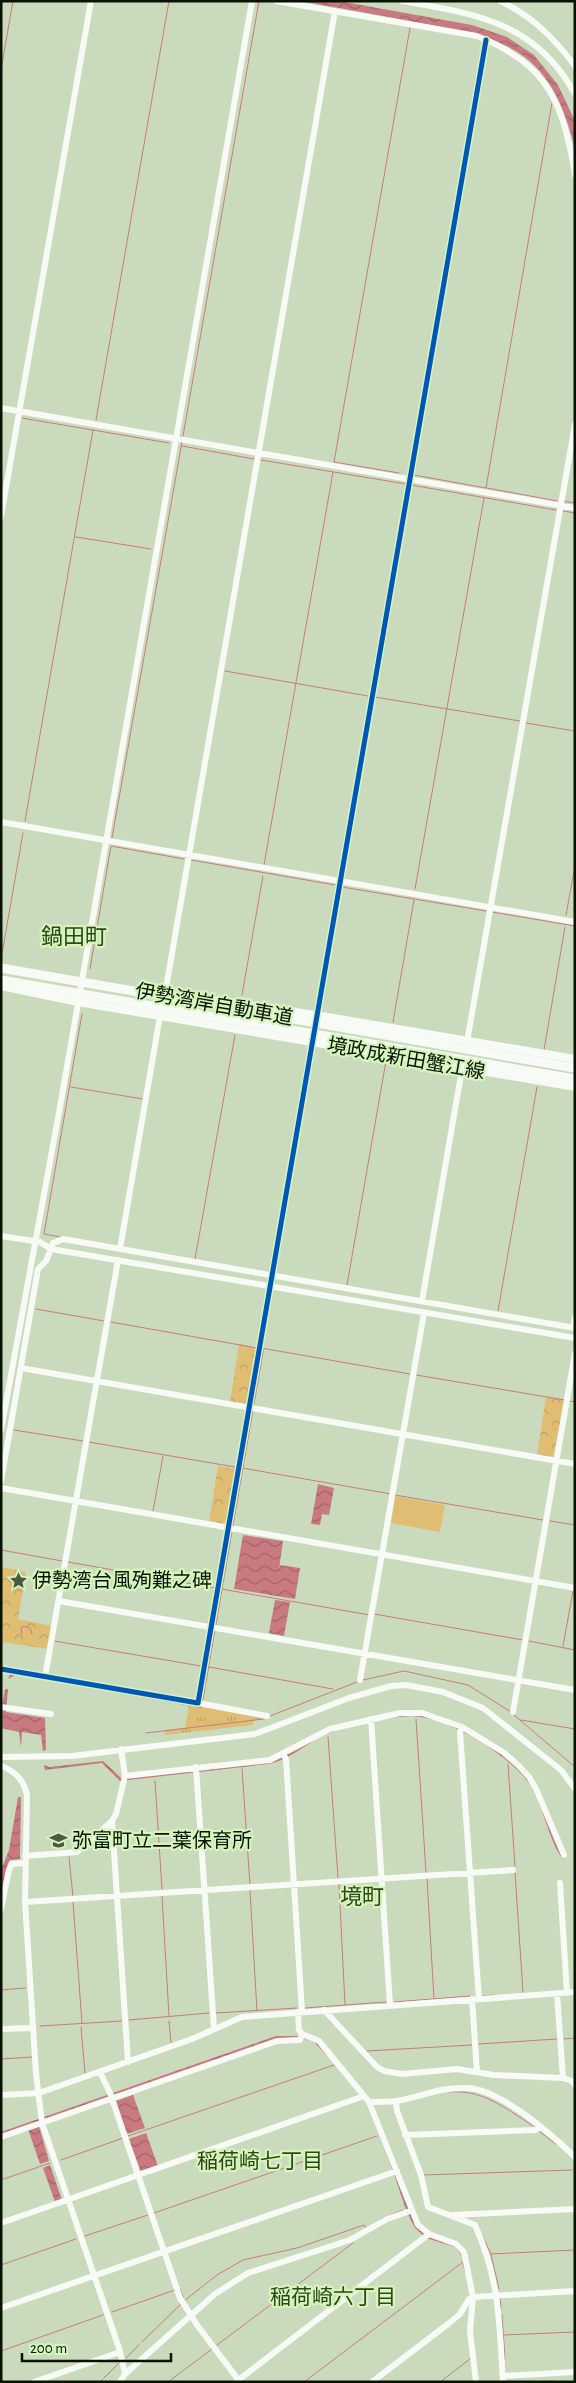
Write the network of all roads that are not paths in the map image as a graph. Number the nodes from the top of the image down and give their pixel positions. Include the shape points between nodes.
1 (91, 1) edge
2 (252, 1) edge
3 (276, 1) edge
4 (402, 1) edge
5 (500, 1) edge
6 (335, 11) junction
7 (486, 40) junction
8 (575, 66) edge
9 (575, 94) edge
10 (575, 175) edge
11 (1, 408) edge
12 (19, 412) junction
13 (575, 424) edge
14 (180, 439) junction
15 (258, 453) junction
16 (409, 480) junction
17 (560, 506) junction
18 (575, 508) edge
19 (1, 516) edge
20 (1, 822) edge
21 (107, 841) junction
22 (188, 855) junction
23 (339, 881) junction
24 (491, 908) junction
25 (575, 922) edge
26 (1, 967) edge
27 (1, 980) edge
28 (82, 980) junction
29 (1, 986) edge
30 (165, 994) junction
31 (78, 1002) junction
32 (316, 1015) junction
33 (160, 1016) junction
34 (311, 1042) junction
35 (467, 1042) junction
36 (575, 1054) edge
37 (547, 1055) junction
38 (575, 1059) edge
39 (575, 1068) edge
40 (462, 1069) junction
41 (575, 1079) edge
42 (542, 1082) junction
43 (575, 1087) edge
44 (575, 1092) edge
45 (1, 1236) edge
46 (34, 1242) junction
47 (120, 1248) junction
48 (51, 1249) junction
49 (118, 1260) junction
50 (270, 1275) junction
51 (270, 1286) junction
52 (422, 1301) junction
53 (424, 1313) junction
54 (575, 1317) edge
55 (574, 1328) edge
56 (575, 1338) edge
57 (575, 1353) edge
58 (21, 1368) junction
59 (97, 1382) junction
60 (251, 1408) junction
61 (1, 1430) edge
62 (403, 1434) junction
63 (556, 1461) junction
64 (575, 1464) edge
65 (1, 1481) edge
66 (1, 1488) edge
67 (76, 1501) junction
68 (231, 1529) junction
69 (382, 1554) junction
70 (536, 1581) junction
71 (575, 1588) edge
72 (59, 1601) junction
73 (213, 1628) junction
74 (365, 1654) junction
75 (1, 1669) edge
76 (45, 1677) junction
77 (360, 1680) dead end
78 (518, 1680) junction
79 (575, 1690) edge
80 (200, 1704) junction
81 (4, 1707) edge
82 (512, 1712) dead end
83 (51, 1714) dead end
84 (267, 1716) dead end
85 (371, 1721) junction
86 (461, 1729) junction
87 (121, 1749) junction
88 (284, 1756) junction
89 (1, 1757) edge
90 (1, 1766) edge
91 (196, 1770) junction
92 (124, 1778) junction
93 (575, 1789) edge
94 (112, 1821) junction
95 (564, 1855) dead end
96 (25, 1860) junction
97 (513, 1870) dead end
98 (470, 1873) junction
99 (382, 1879) junction
100 (560, 1883) dead end
101 (294, 1885) junction
102 (205, 1891) junction
103 (117, 1897) junction
104 (25, 1902) junction
105 (1, 1910) edge
106 (571, 1992) edge
107 (557, 1994) junction
108 (475, 1999) junction
109 (390, 2005) junction
110 (324, 2010) junction
111 (300, 2012) junction
112 (33, 2028) junction
113 (214, 2028) junction
114 (1, 2030) edge
115 (301, 2036) junction
116 (128, 2062) junction
117 (100, 2072) junction
118 (477, 2072) junction
119 (563, 2078) junction
120 (574, 2082) edge
121 (39, 2093) junction
122 (1, 2094) edge
123 (111, 2096) junction
124 (362, 2097) junction
125 (396, 2101) junction
126 (369, 2102) junction
127 (42, 2120) junction
128 (539, 2127) junction
129 (406, 2135) junction
130 (1, 2137) edge
131 (575, 2157) edge
132 (395, 2172) junction
133 (138, 2175) junction
134 (68, 2199) junction
135 (575, 2209) edge
136 (408, 2211) junction
137 (452, 2216) junction
138 (1, 2223) edge
139 (427, 2236) junction
140 (165, 2252) junction
141 (94, 2276) junction
142 (575, 2291) edge
143 (497, 2294) junction
144 (472, 2299) junction
145 (1, 2308) edge
146 (190, 2314) junction
147 (120, 2352) junction
148 (575, 2372) edge
149 (125, 2374) junction
150 (503, 2379) edge
151 (238, 2381) edge
152 (34, 2382) edge
153 (120, 2382) edge
154 (372, 2382) edge
155 (476, 2382) edge

1 - 12 street
2 - 14 street
3 - 6 street
4 - 9 street via 476,16 517,31 548,55
5 - 8 street via 533,21 557,43
6 - 7 street
6 - 15 street
7 - 10 street via 503,46 524,61 552,94 568,132
7 - 16 street
11 - 12 street
12 - 14 street
12 - 19 street
13 - 17 street
14 - 15 street
14 - 21 street
15 - 16 street
15 - 22 street
16 - 17 street
16 - 23 street
17 - 18 street
17 - 24 street
20 - 21 street
21 - 22 street
21 - 28 street
22 - 23 street
22 - 30 street
23 - 24 street
23 - 32 street
24 - 25 street
24 - 35 street
26 - 28 main road, 境政成新田蟹江線
26 - 39 highway, 伊勢湾岸自動車道
27 - 41 highway, 伊勢湾岸自動車道
28 - 30 main road, 境政成新田蟹江線
28 - 31 street
29 - 31 main road, 境政成新田蟹江線
30 - 32 main road, 境政成新田蟹江線
31 - 33 main road, 境政成新田蟹江線
31 - 46 street
32 - 34 street
32 - 35 main road, 境政成新田蟹江線
33 - 34 main road, 境政成新田蟹江線
33 - 47 street
34 - 40 main road, 境政成新田蟹江線
34 - 50 street
35 - 37 main road, 境政成新田蟹江線
36 - 37 main road
37 - 38 main road, 境政成新田蟹江線
40 - 42 main road, 境政成新田蟹江線
40 - 52 street
42 - 43 main road, 境政成新田蟹江線
42 - 44 main road
45 - 46 street
46 - 48 street
46 - 61 street
47 - 48 street via 63,1239 52,1242
47 - 50 street
48 - 49 street
48 - 58 street via 38,1269
49 - 51 street
49 - 59 street
50 - 51 street
50 - 52 street
51 - 53 street
51 - 60 street
52 - 55 street
53 - 56 street
53 - 62 street
54 - 55 street
57 - 63 street
58 - 59 street
58 - 65 street
59 - 60 street
59 - 67 street
60 - 62 street
60 - 68 street
62 - 63 street
62 - 69 street
63 - 64 street
63 - 70 street
66 - 67 street
67 - 68 street
67 - 72 street
68 - 69 street
68 - 73 street
69 - 70 street
69 - 74 street
70 - 71 street
70 - 78 street
72 - 73 street
72 - 76 street
73 - 74 street
73 - 80 street
74 - 77 street
74 - 78 street
75 - 76 street
76 - 80 street
78 - 79 street
78 - 82 street
80 - 84 street
81 - 83 street
85 - 86 street via 400,1713 422,1713
85 - 88 street via 330,1729
85 - 99 street
86 - 95 street via 503,1752 529,1777
86 - 98 street
87 - 89 street via 43,1758
87 - 92 street
87 - 93 street via 255,1734 349,1698 406,1685 443,1692 484,1708 562,1770
88 - 91 street
88 - 101 street
90 - 96 street via 16,1774 25,1786
91 - 92 street
91 - 102 street
92 - 94 street
94 - 96 street via 77,1852
94 - 103 street
96 - 104 street
96 - 105 street via 12,1864 9,1870
97 - 98 street
98 - 99 street
98 - 108 street
99 - 101 street
99 - 109 street
100 - 106 street
101 - 102 street
101 - 111 street
102 - 103 street
102 - 113 street
103 - 104 street
103 - 116 street
104 - 112 street
106 - 107 street
107 - 108 street
107 - 119 street
108 - 109 street
108 - 118 street
109 - 110 street
110 - 111 street
110 - 118 street via 384,2071 402,2074 436,2069
111 - 113 street via 242,2017
111 - 115 street
112 - 114 street
112 - 121 street
113 - 116 street
115 - 123 street
115 - 124 street via 319,2040
116 - 117 street
117 - 121 street
117 - 123 street
118 - 119 street
119 - 120 street
121 - 122 street
121 - 127 street
123 - 127 street
123 - 133 street
124 - 126 street
124 - 133 street
125 - 126 street
125 - 128 street via 426,2092 469,2088 494,2096
125 - 129 street via 396,2111
126 - 132 street
127 - 130 street
127 - 134 street
128 - 129 street via 536,2130
128 - 131 street
129 - 137 street via 421,2175 428,2207
132 - 136 street
132 - 140 street
133 - 134 street
133 - 140 street
134 - 138 street
134 - 141 street
135 - 137 street
136 - 139 street
136 - 146 street via 350,2240 248,2273
137 - 143 street via 475,2225 489,2256
139 - 144 street via 456,2244 462,2249
139 - 151 street
140 - 141 street
140 - 146 street via 180,2298
141 - 145 street
141 - 147 street
142 - 143 street
143 - 144 street
143 - 150 street
144 - 154 street via 448,2324
144 - 155 street via 470,2331
146 - 149 street
146 - 151 street
147 - 149 street
147 - 152 street
148 - 150 street
149 - 153 street

